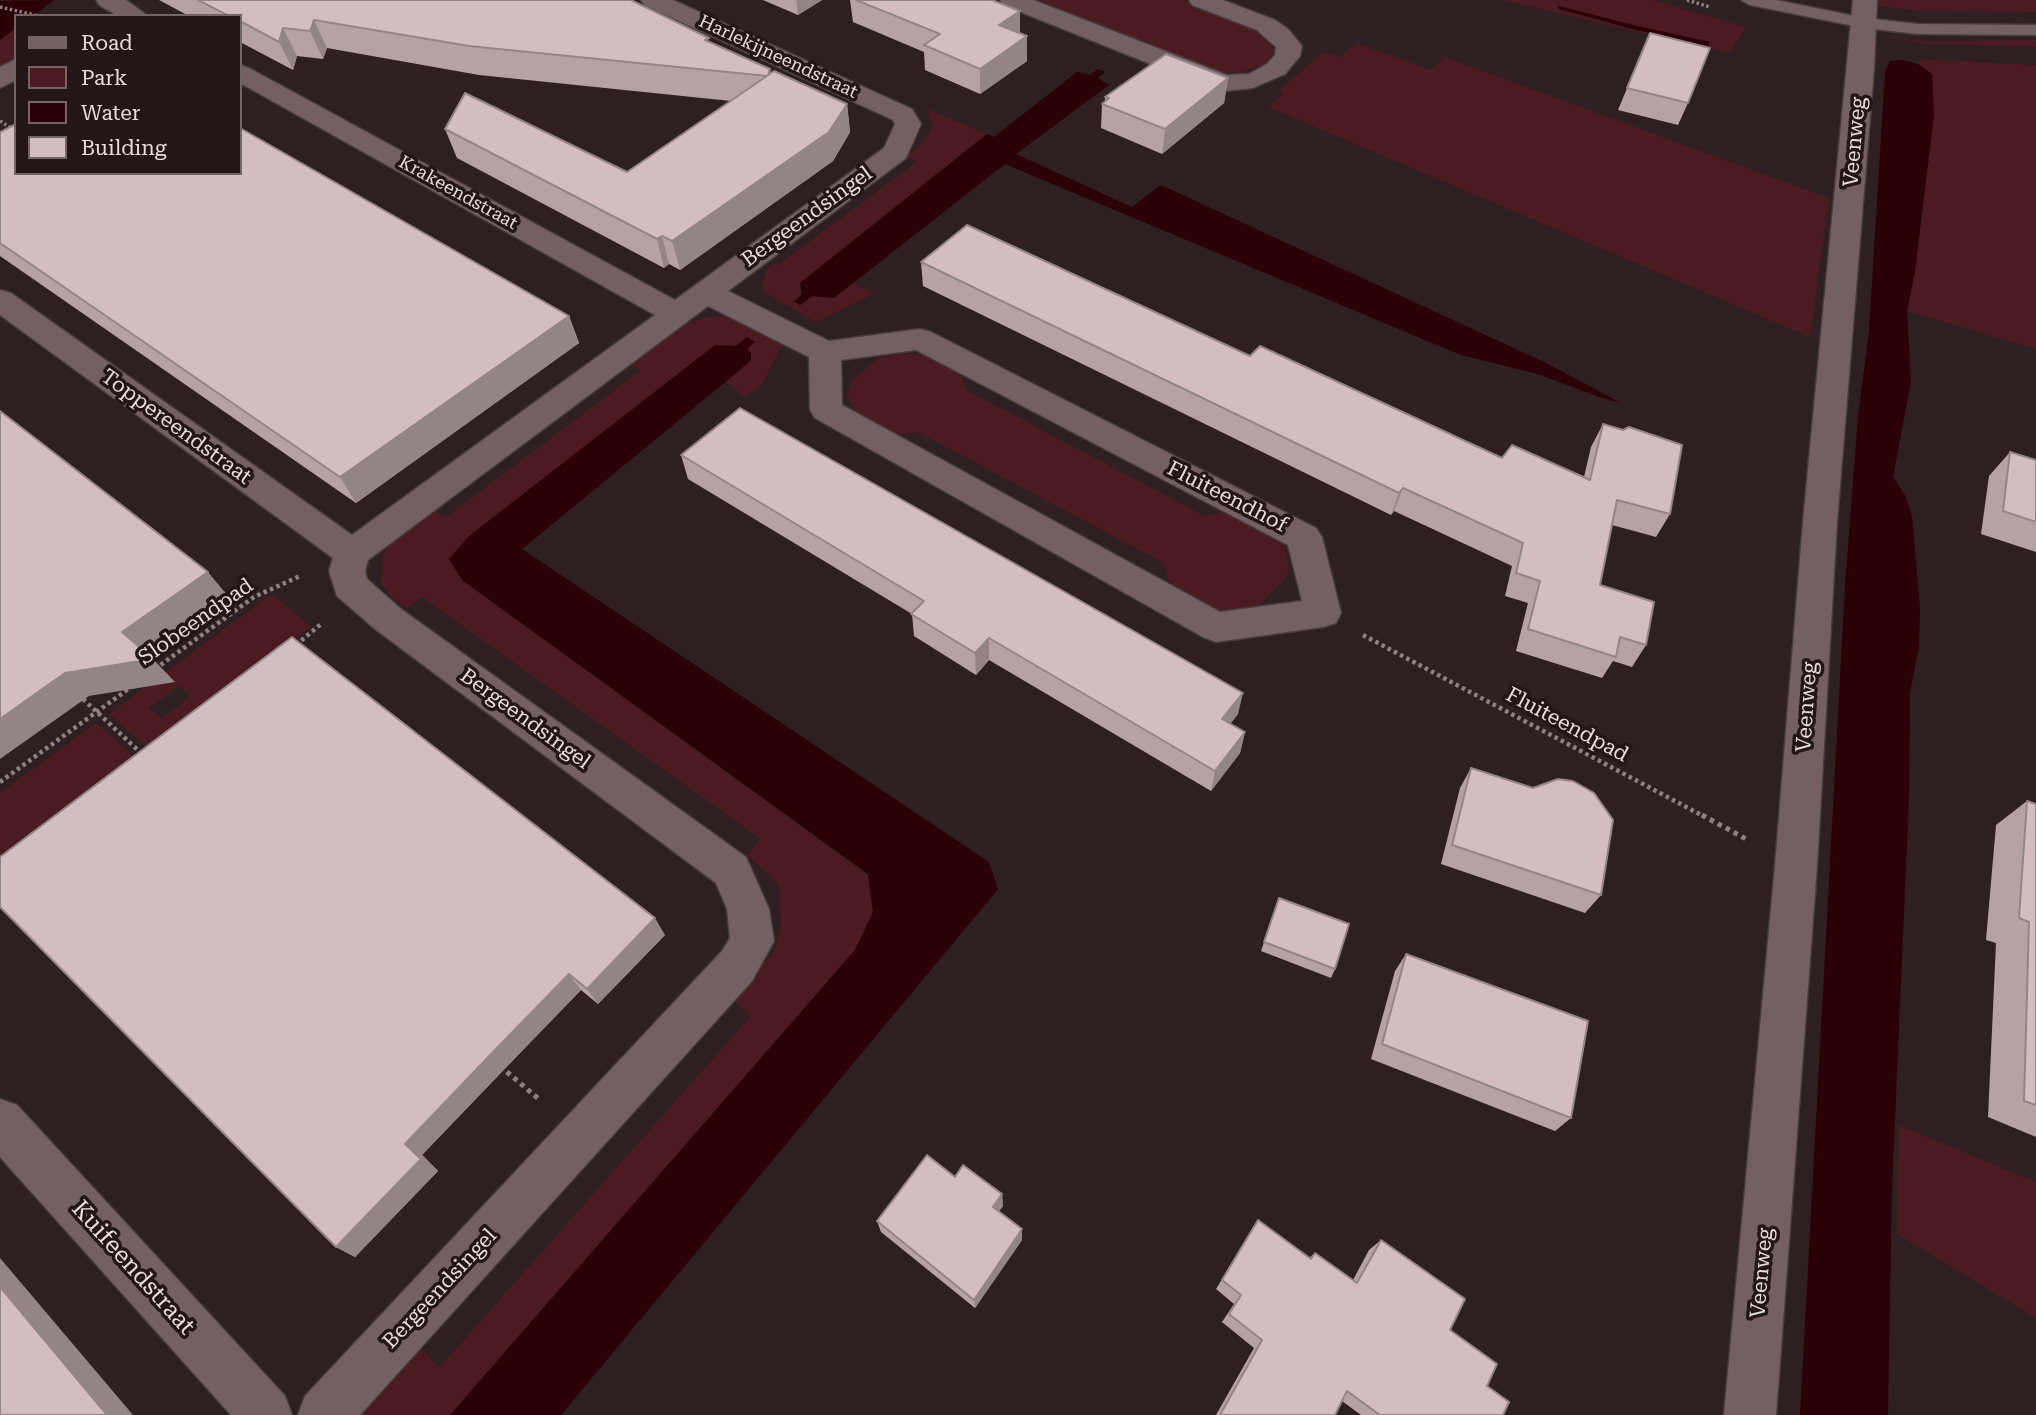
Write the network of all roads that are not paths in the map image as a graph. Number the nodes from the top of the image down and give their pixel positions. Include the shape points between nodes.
1 (107, 0) edge
2 (653, 0) edge
3 (1012, 0) edge
4 (1201, 0) edge
5 (1750, 0) edge
6 (1864, 11) edge
7 (87, 14) edge
8 (132, 14) edge
9 (2036, 30) edge
10 (242, 74) edge
11 (903, 115) joint
12 (0, 300) edge
13 (690, 302) junction
14 (825, 352) junction
15 (351, 570) junction
16 (0, 1122) edge
17 (266, 1415) edge
18 (324, 1415) edge
19 (1750, 1415) edge

1 - 7 street
1 - 8 street
2 - 11 street, Harlekijneendstraat
3 - 4 street via 1225,83 1258,79 1287,57 1289,46 1266,25
5 - 6 lane
6 - 9 lane via 1967,31
6 - 19 street, Veenweg
10 - 13 street, Krakeendstraat
11 - 13 street, Bergeendsingel via 908,124 896,152
12 - 15 street, Toppereendstraat
13 - 14 street
13 - 15 street, Bergeendsingel
14 - 14 street, Fluiteendhof via 920,339 1304,537 1322,613 1216,627 826,410
15 - 18 street, Bergeendsingel via 388,619 731,870 748,909 752,941 737,966
16 - 17 street, Kuifeendstraat

